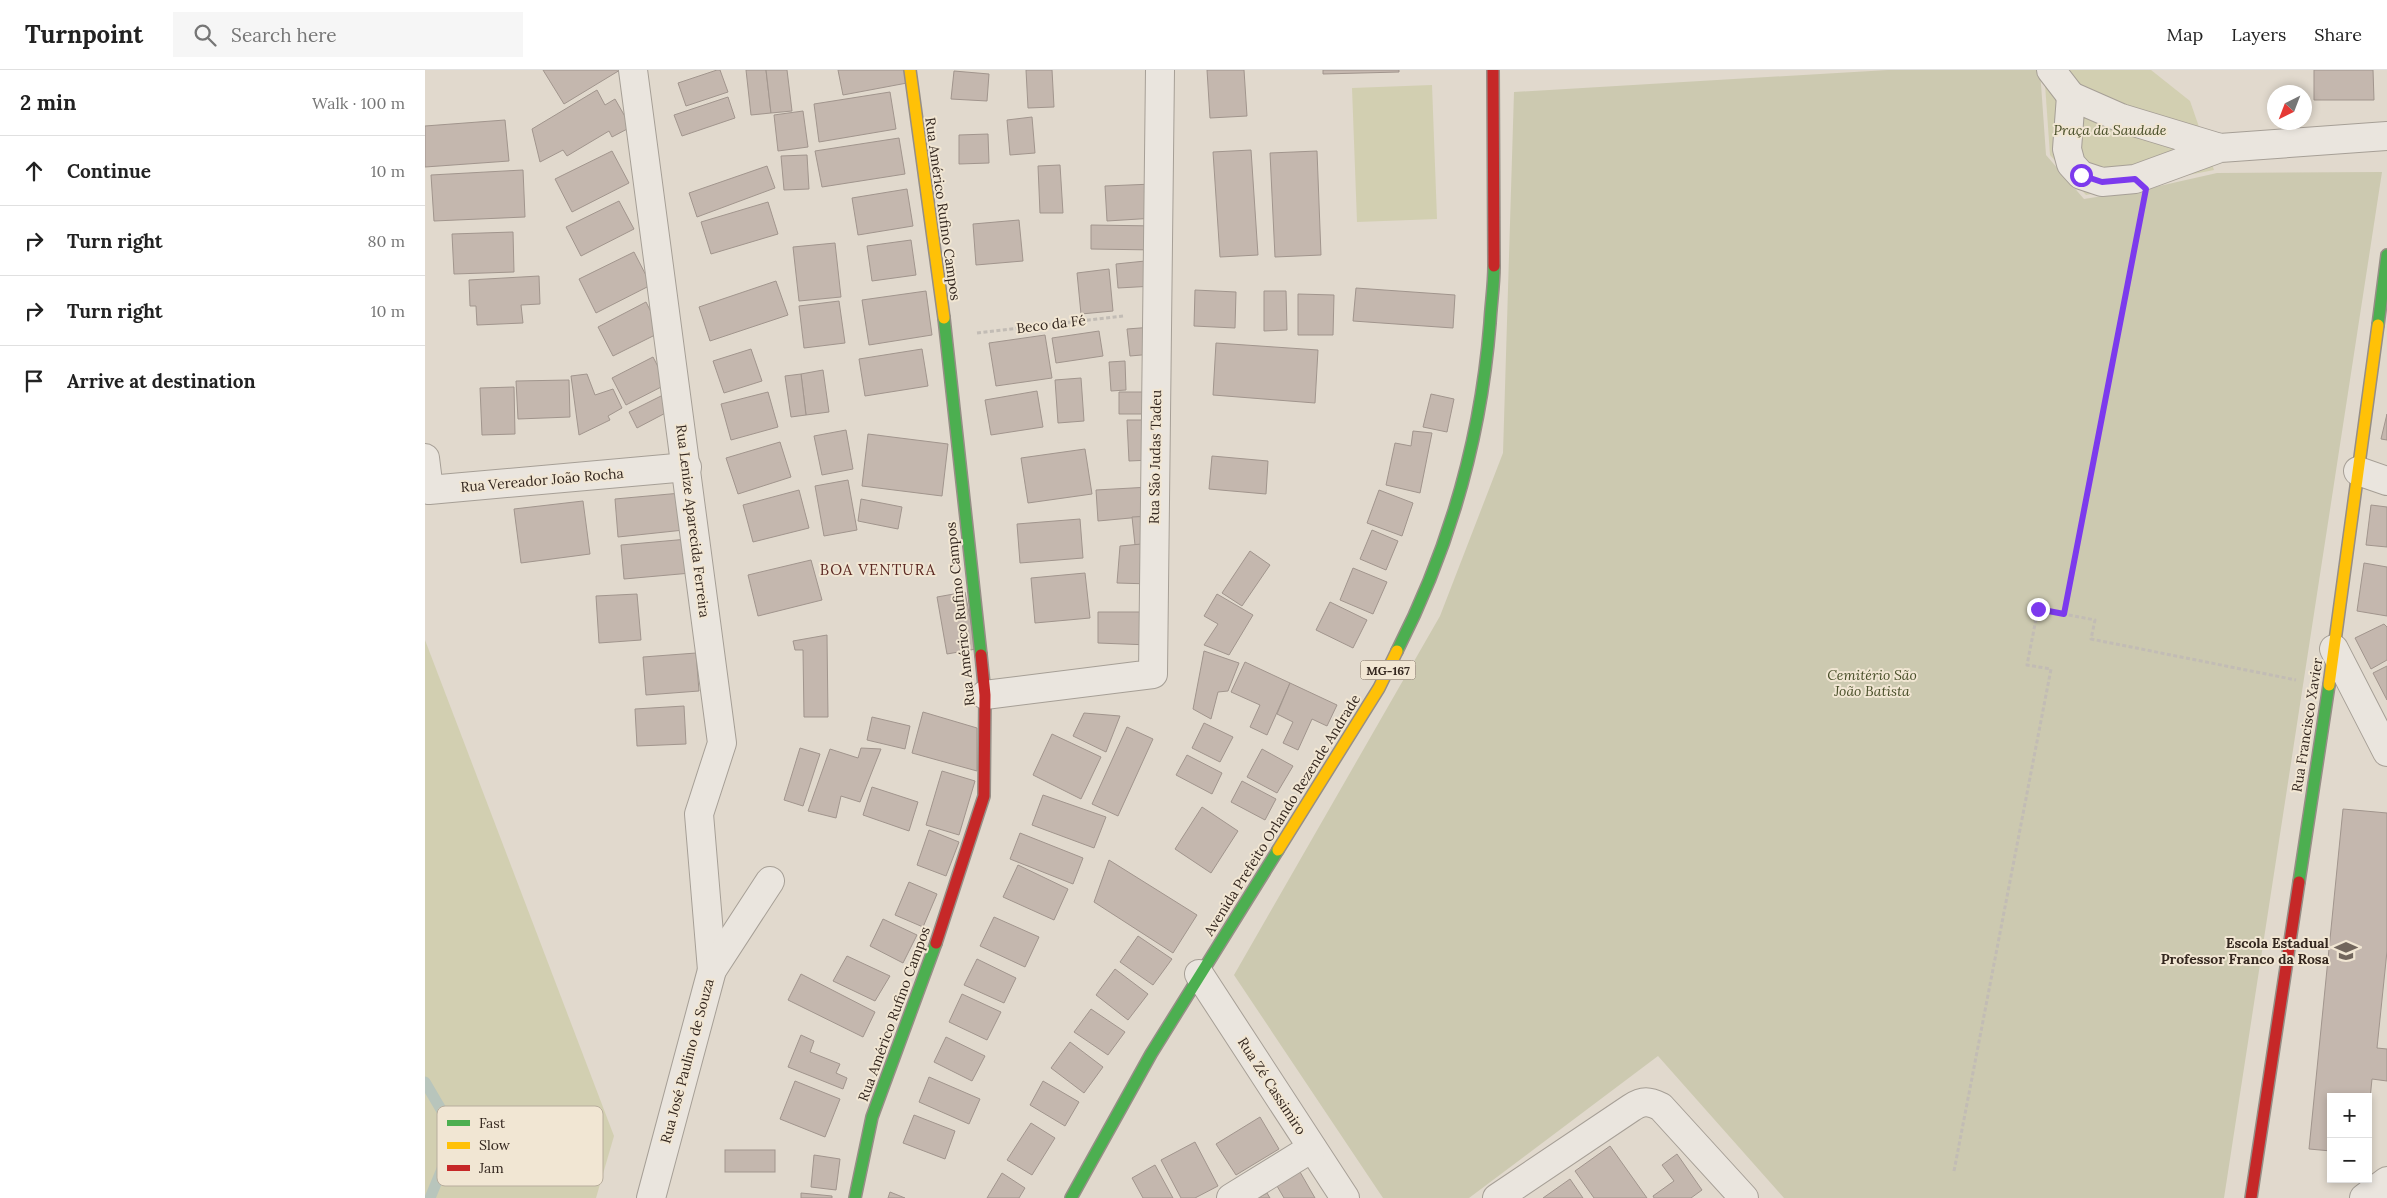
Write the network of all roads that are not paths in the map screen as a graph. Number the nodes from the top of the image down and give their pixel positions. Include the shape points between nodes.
1 (633, 70) edge
2 (910, 70) edge
3 (1160, 70) edge
4 (1493, 70) edge
5 (2051, 70) edge
6 (2071, 96) junction
7 (2387, 136) edge
8 (2220, 148) junction
9 (2387, 255) edge
10 (425, 458) edge
11 (687, 467) junction
12 (2358, 471) junction
13 (2387, 481) edge
14 (2334, 649) junction
15 (985, 695) junction
16 (2387, 752) edge
17 (770, 881) dead end
18 (712, 970) junction
19 (1199, 974) junction
20 (1312, 1148) junction
21 (2387, 1182) edge
22 (651, 1198) edge
23 (855, 1198) edge
24 (1071, 1198) edge
25 (1231, 1198) edge
26 (1345, 1198) edge
27 (1497, 1198) edge
28 (1744, 1198) edge
29 (2251, 1198) edge
30 (2364, 1198) edge

1 - 11 street, Rua Lenize Aparecida Ferreira
2 - 15 street, Rua Américo Rufino Campos via 946,336
3 - 15 street, Rua São Judas Tadeu via 1153,674
4 - 19 street, Avenida Prefeito Orlando Rezende Andrade / MG-167 via 1494,272 1486,370 1473,444 1450,521 1420,606 1379,688
5 - 6 street
6 - 8 street via 2121,118
6 - 8 street via 2067,149 2071,164 2081,175 2102,182 2135,179
7 - 8 street
9 - 12 street, Rua Francisco Xavier
10 - 11 street, Rua Vereador João Rocha via 429,490
11 - 18 street, Rua Lenize Aparecida Ferreira via 722,743 699,814
12 - 13 street
12 - 14 street, Rua Francisco Xavier
14 - 16 street
14 - 29 street, Rua Francisco Xavier
15 - 23 street, Rua Américo Rufino Campos via 984,796 939,936 871,1117
17 - 18 street, Rua José Paulino de Souza
18 - 22 street, Rua José Paulino de Souza
19 - 20 street, Rua Zé Cassimiro
19 - 24 street, Avenida Prefeito Orlando Rezende Andrade / MG-167
20 - 25 street
20 - 26 street, Rua Zé Cassimiro
21 - 30 street
27 - 28 street via 1639,1102 1650,1101 1661,1107

